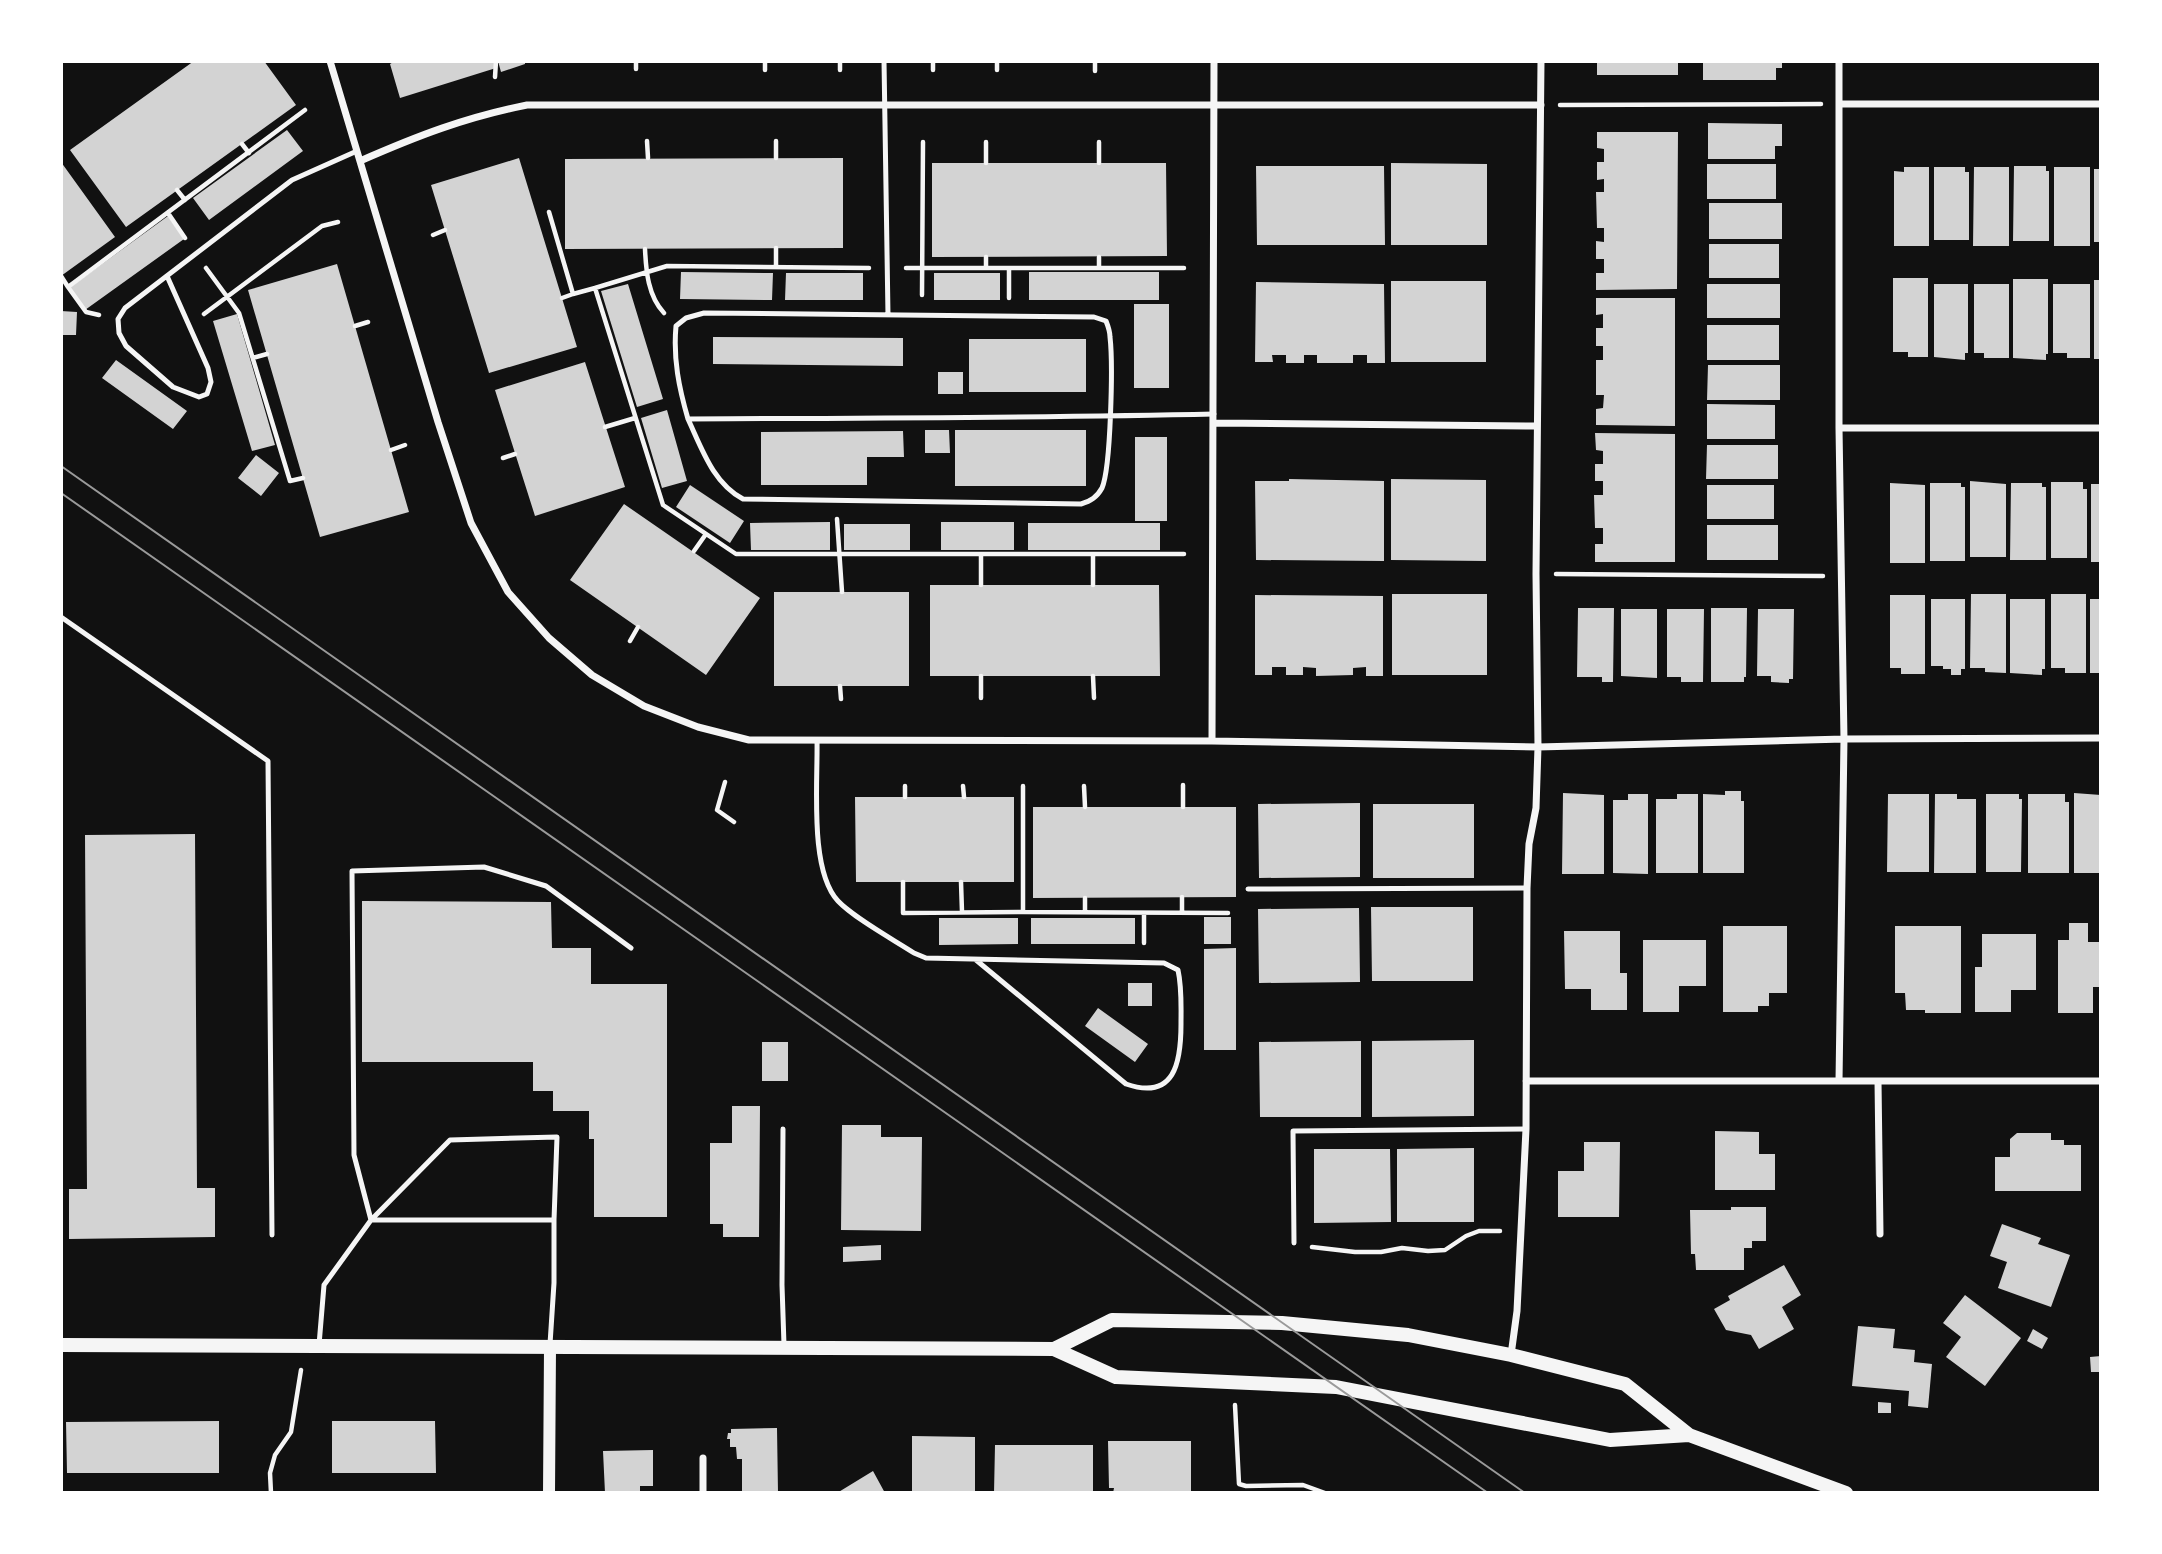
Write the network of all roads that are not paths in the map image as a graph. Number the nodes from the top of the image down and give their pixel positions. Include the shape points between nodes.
1 (330, 61) edge
2 (884, 61) edge
3 (1214, 61) edge
4 (1541, 61) edge
5 (1839, 61) edge
6 (1839, 104) junction
7 (2101, 104) edge
8 (1214, 105) junction
9 (1541, 105) junction
10 (885, 106) junction
11 (357, 151) junction
12 (360, 161) junction
13 (167, 276) junction
14 (888, 315) junction
15 (1109, 415) junction
16 (688, 419) junction
17 (1214, 419) junction
18 (1537, 426) junction
19 (1839, 428) junction
20 (2101, 428) edge
21 (61, 617) edge
22 (1844, 738) junction
23 (2101, 738) edge
24 (817, 740) junction
25 (1212, 741) junction
26 (1538, 747) junction
27 (1527, 888) junction
28 (1248, 889) dead end
29 (631, 948) dead end
30 (976, 960) junction
31 (1526, 1081) junction
32 (1839, 1081) junction
33 (1878, 1081) junction
34 (2101, 1081) edge
35 (783, 1129) dead end
36 (1527, 1129) junction
37 (371, 1220) junction
38 (554, 1220) junction
39 (1880, 1234) dead end
40 (272, 1235) dead end
41 (1294, 1243) road end
42 (61, 1345) edge
43 (312, 1345) junction
44 (550, 1348) junction
45 (784, 1348) junction
46 (1054, 1349) junction
47 (1511, 1355) junction
48 (1689, 1435) junction
49 (703, 1458) dead end
50 (549, 1493) edge
51 (703, 1493) edge
52 (1846, 1493) edge

1 - 11 street
2 - 10 lane
3 - 8 street
4 - 9 street
5 - 6 street
6 - 7 street
6 - 19 street
8 - 9 street
8 - 10 street
8 - 17 street
9 - 18 street
10 - 12 street via 527,105 419,135
10 - 14 lane
11 - 12 street
11 - 13 lane via 292,180
12 - 24 street via 471,523 508,592 549,638 592,675 644,706 749,740
13 - 13 lane via 208,368 211,382 207,394 199,397 173,387 138,358 119,333 118,319 125,308
14 - 15 lane via 1094,317 1106,321 1111,334
14 - 16 lane via 704,313 686,318 676,326 674,346
15 - 16 lane
15 - 16 lane via 1106,477 1101,491 1081,504 743,499 731,493 713,471
15 - 17 lane
17 - 18 street
17 - 25 street
18 - 26 street
19 - 20 street
19 - 22 street
21 - 40 lane via 268,761
22 - 23 street
22 - 26 street
22 - 32 street
24 - 25 street
24 - 30 lane via 819,857 828,889 840,904 914,953 926,958
25 - 26 street
26 - 27 street
27 - 28 lane
27 - 31 street
29 - 37 lane via 546,886 484,867 352,871 354,1156
30 - 30 lane via 1164,963 1178,970 1181,1053 1176,1069 1152,1088 1126,1084
31 - 32 street
31 - 36 street
32 - 33 street
33 - 34 street
33 - 39 street
35 - 45 lane
36 - 41 lane via 1293,1131
36 - 47 street
37 - 38 lane
37 - 38 lane via 450,1140 557,1138
37 - 43 lane via 324,1285
38 - 44 lane
42 - 43 main road
43 - 44 main road
44 - 45 main road
44 - 50 street
45 - 46 main road
46 - 47 main road via 1112,1320 1125,1320 1282,1323 1408,1335
46 - 48 main road via 1116,1377 1336,1387 1610,1440
47 - 48 main road via 1625,1384
48 - 52 main road
49 - 51 street

